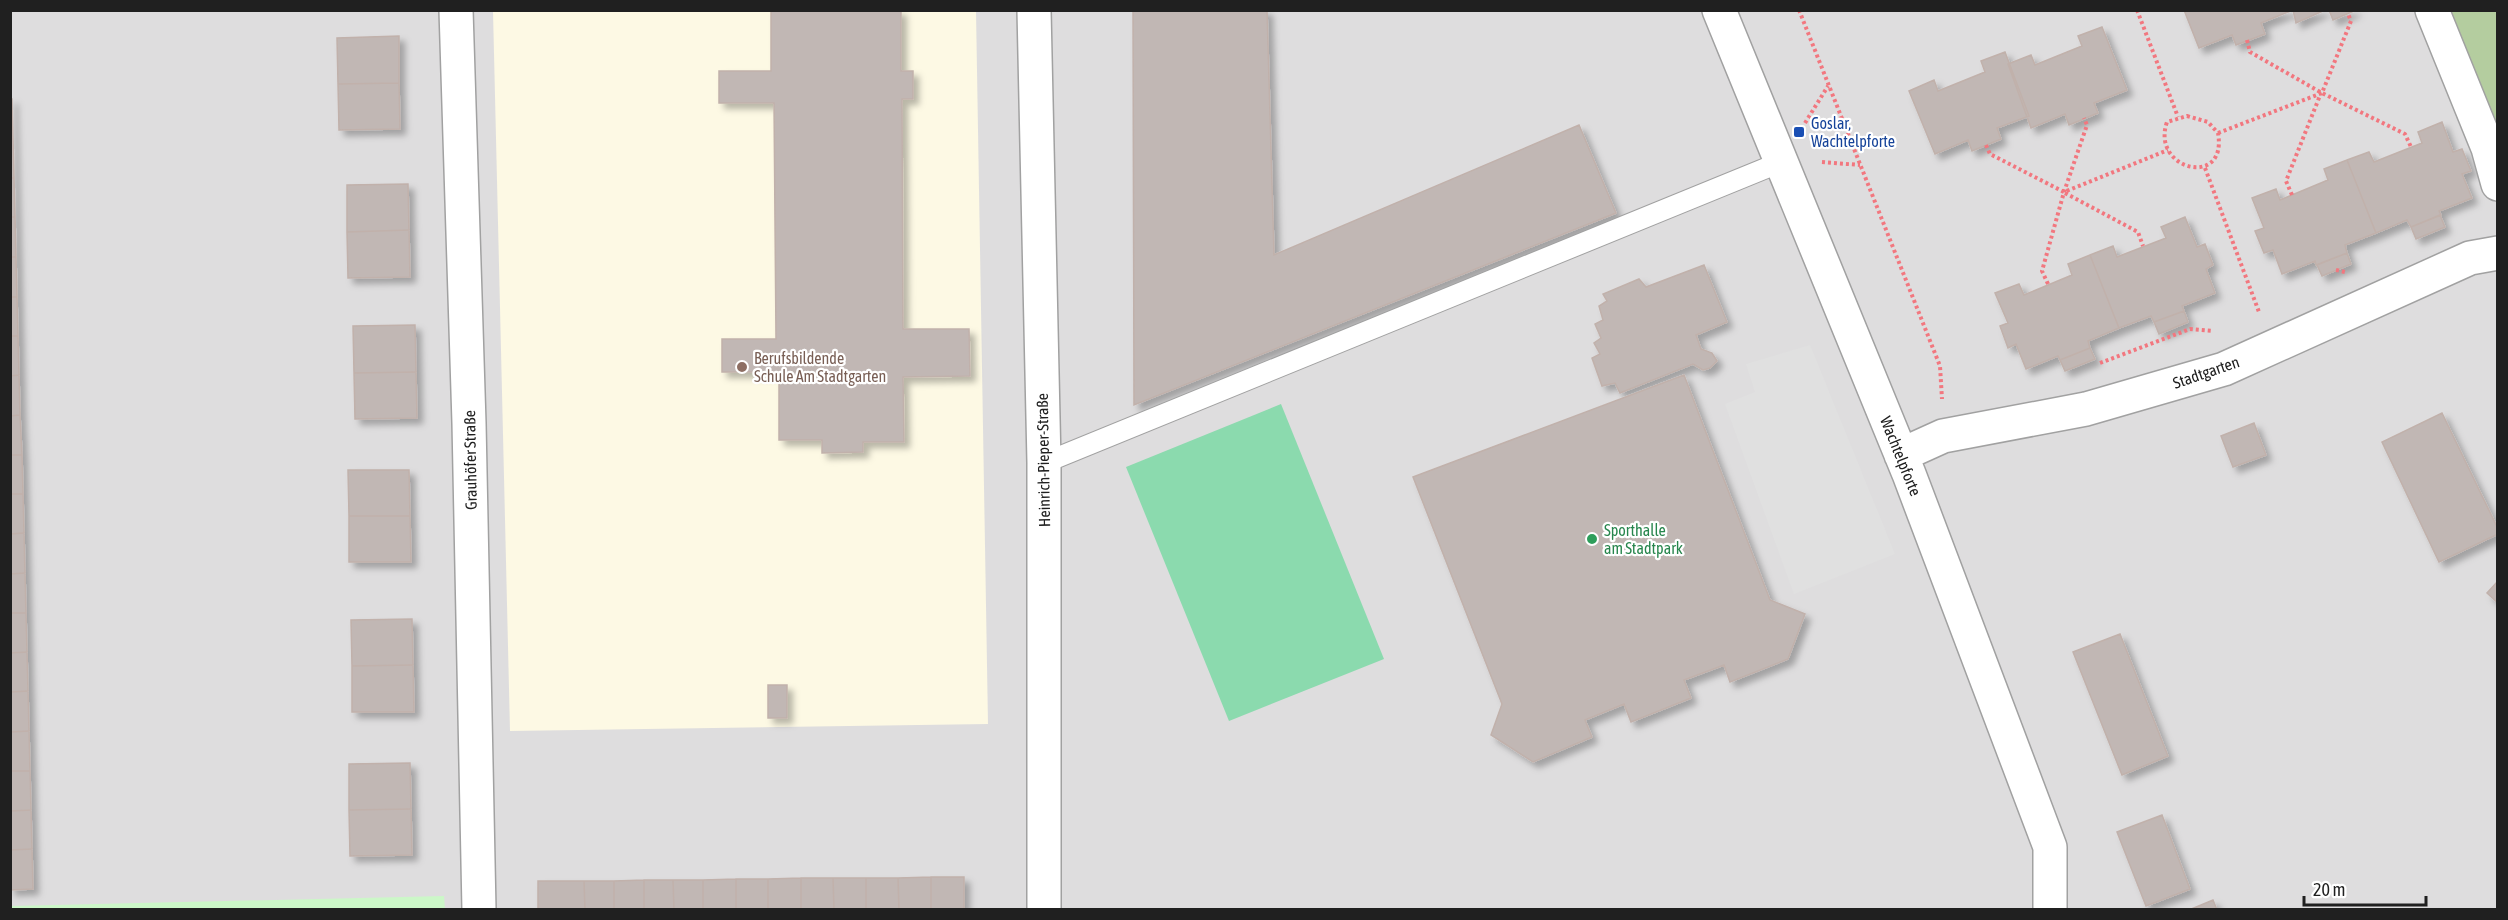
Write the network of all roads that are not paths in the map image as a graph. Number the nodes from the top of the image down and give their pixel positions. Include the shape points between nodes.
1 (456, 10) edge
2 (1034, 10) edge
3 (1719, 10) edge
4 (2432, 10) edge
5 (1781, 162) junction
6 (2498, 184) edge
7 (2498, 253) edge
8 (1901, 455) junction
9 (1044, 463) junction
10 (478, 909) edge
11 (1044, 909) edge
12 (2050, 909) edge

1 - 10 street, Grauhöfer Straße
2 - 9 street, Heinrich-Pieper-Straße
3 - 5 street, Wachtelpforte
4 - 6 street via 2488,148
5 - 8 street, Wachtelpforte
5 - 9 lane
7 - 8 street, Stadtgarten via 2470,258 2224,369 2086,409 1943,436
8 - 12 street, Wachtelpforte via 2050,847
9 - 11 street, Heinrich-Pieper-Straße

